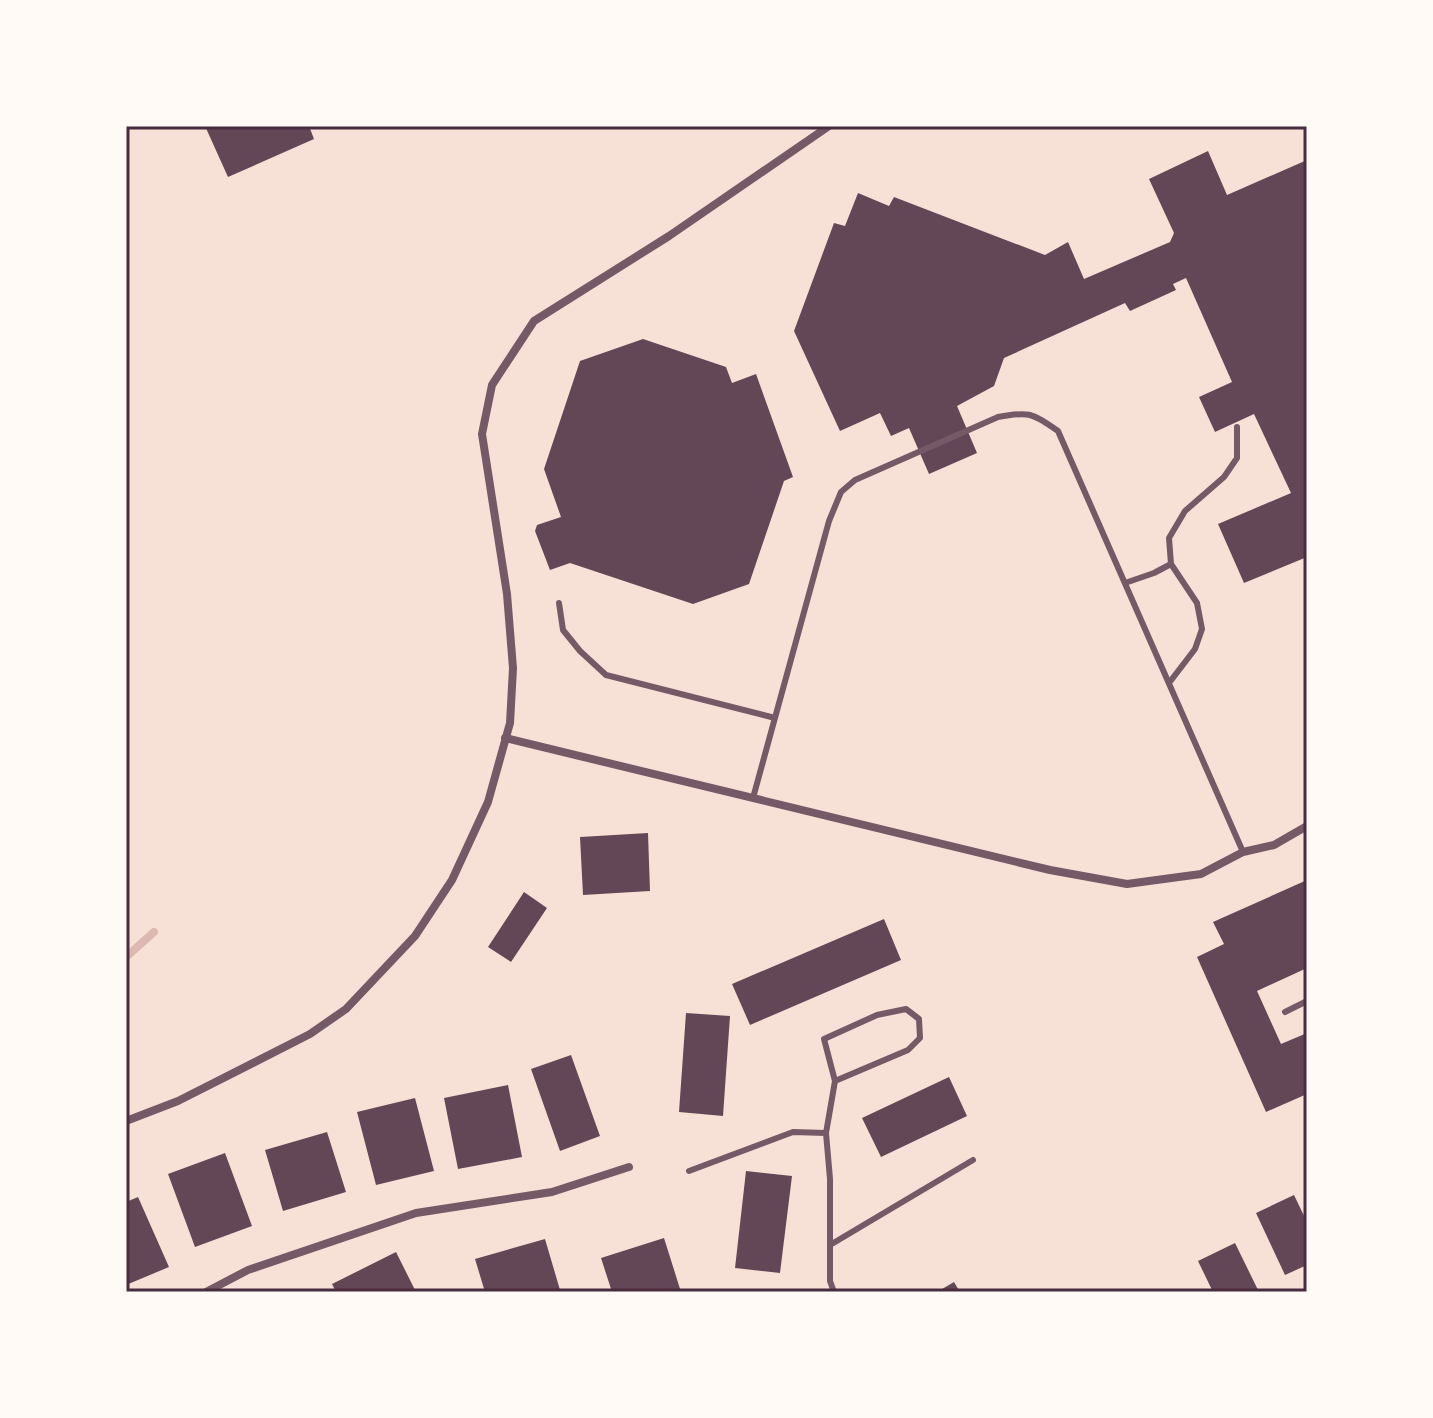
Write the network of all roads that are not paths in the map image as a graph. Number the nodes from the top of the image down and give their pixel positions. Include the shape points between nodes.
1 (829, 126) edge
2 (1237, 427) dead end
3 (1171, 564) junction
4 (1125, 583) junction
5 (559, 603) dead end
6 (1169, 683) junction
7 (775, 718) junction
8 (505, 738) junction
9 (753, 798) junction
10 (1307, 826) edge
11 (1243, 852) junction
12 (1307, 1001) edge
13 (1285, 1012) dead end
14 (835, 1081) junction
15 (126, 1121) edge
16 (826, 1133) junction
17 (973, 1160) dead end
18 (629, 1167) dead end
19 (689, 1171) dead end
20 (830, 1245) junction
21 (206, 1292) edge
22 (834, 1292) edge

1 - 8 street via 534,321 492,385 482,434 513,668
2 - 3 lane via 1237,458 1224,477 1185,511 1169,538
3 - 4 lane
3 - 6 lane via 1197,603 1202,629 1195,649
4 - 6 lane
4 - 7 lane via 1058,431 1022,412 998,417 855,480 841,492
5 - 7 lane via 563,630 606,675
6 - 11 lane
7 - 9 lane
8 - 9 street
8 - 15 street via 488,802 452,880 415,936 346,1009 178,1101
9 - 11 street via 1127,884 1201,874
10 - 11 street via 1274,845
12 - 13 lane
14 - 14 lane via 908,1050 920,1038 919,1019 906,1009 877,1015 824,1039
14 - 16 lane
16 - 19 lane via 793,1132
16 - 20 lane
17 - 20 lane
18 - 21 street via 552,1192 416,1213 248,1270
20 - 22 lane

